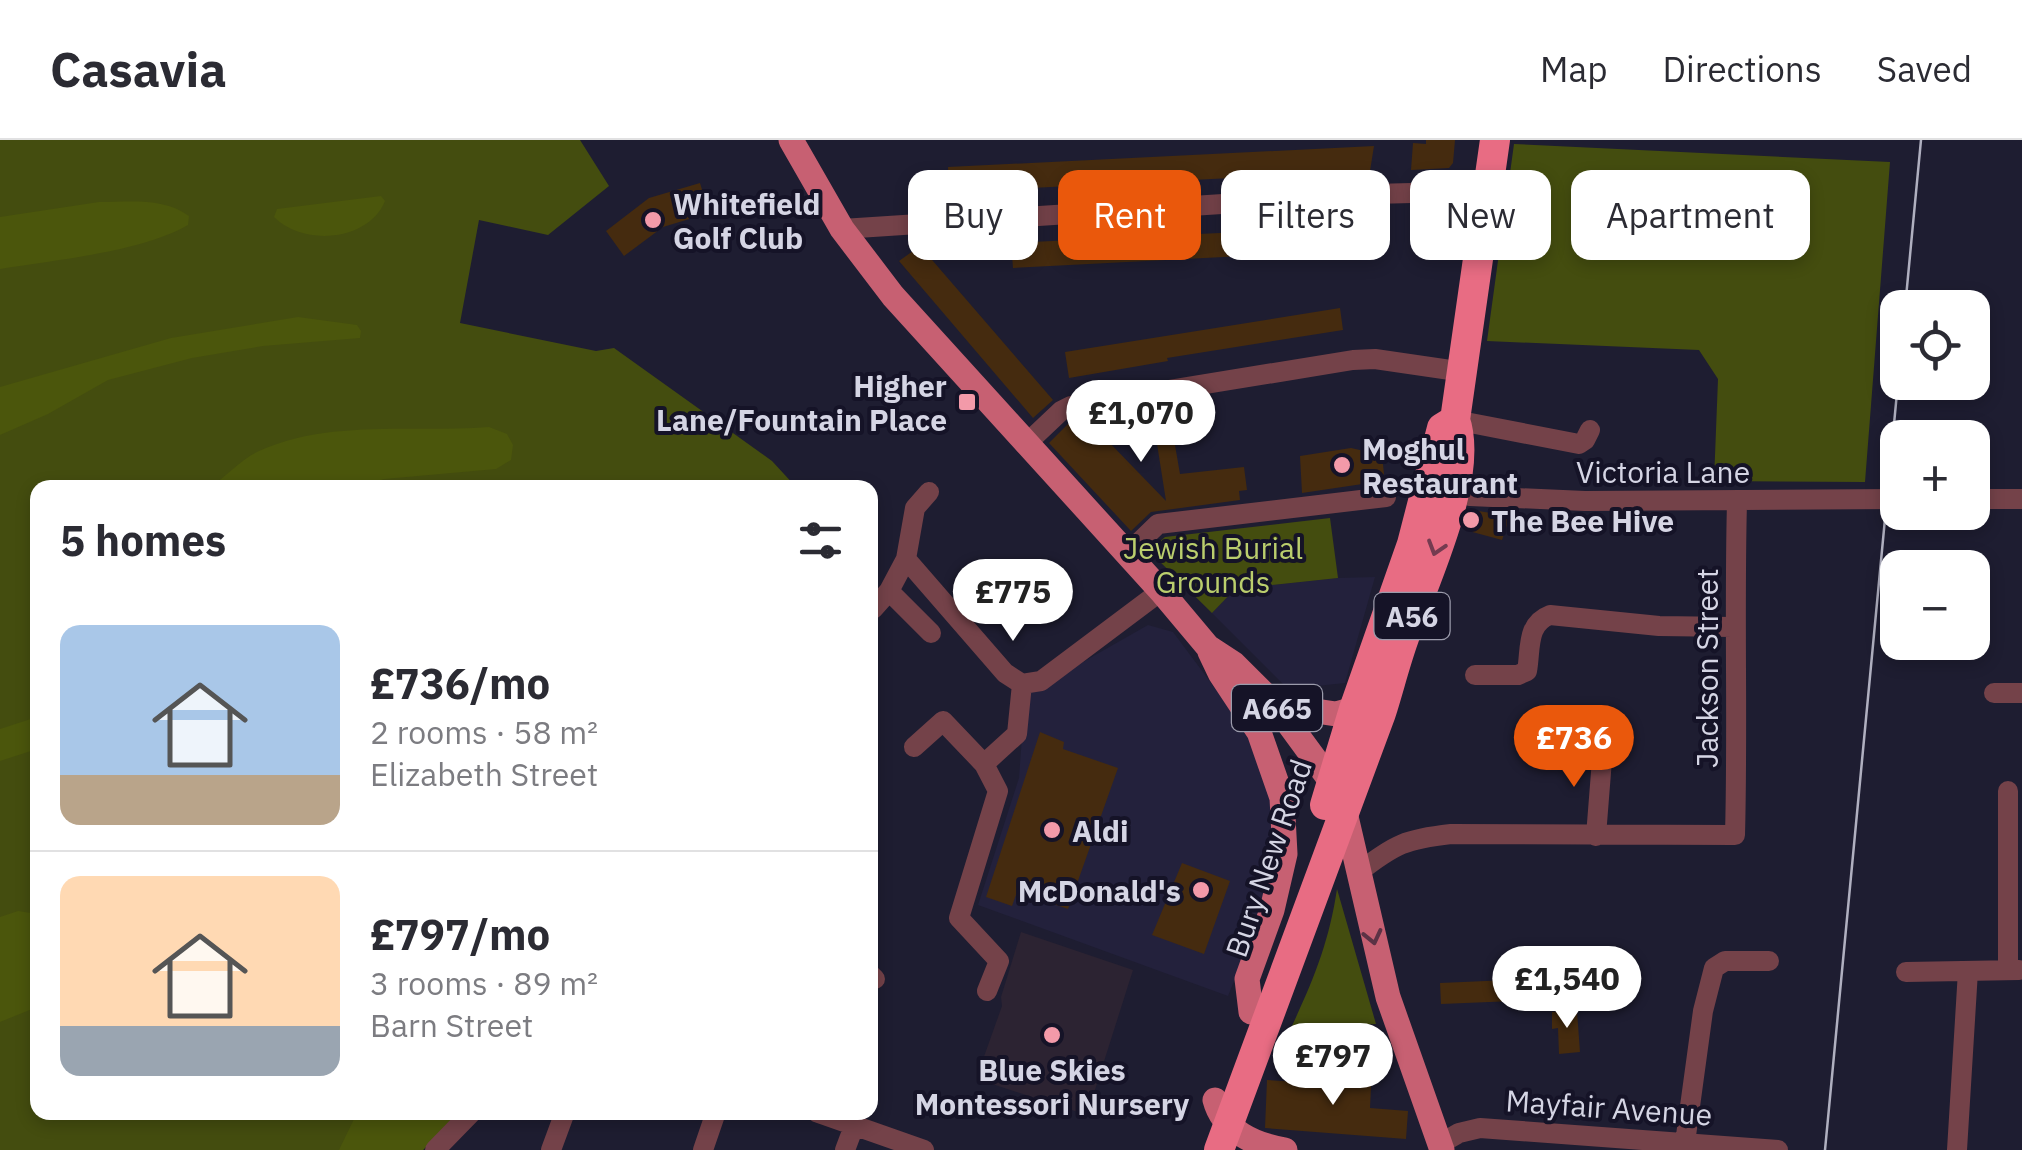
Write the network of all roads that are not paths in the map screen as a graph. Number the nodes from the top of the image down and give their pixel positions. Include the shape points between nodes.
1 (791, 140) edge
2 (1495, 140) edge
3 (1492, 170) edge
4 (1410, 193) edge
5 (842, 229) junction
6 (1480, 260) edge
7 (1464, 372) junction
8 (1455, 420) junction
9 (1590, 430) dead end
10 (1025, 445) junction
11 (1442, 490) junction
12 (929, 492) dead end
13 (1386, 497) dead end
14 (1990, 498) edge
15 (1880, 499) edge
16 (2022, 499) edge
17 (1737, 502) junction
18 (1127, 554) junction
19 (906, 559) junction
20 (889, 591) junction
21 (1161, 591) junction
22 (878, 603) edge
23 (1733, 627) junction
24 (931, 633) dead end
25 (1208, 647) junction
26 (1475, 675) dead end
27 (1022, 684) junction
28 (1994, 693) dead end
29 (2022, 693) edge
30 (1275, 705) junction
31 (1354, 709) junction
32 (1542, 742) dead end
33 (914, 747) dead end
34 (984, 764) junction
35 (2008, 790) dead end
36 (1339, 796) junction
37 (1596, 836) junction
38 (1359, 872) junction
39 (1769, 961) dead end
40 (2015, 970) edge
41 (1968, 971) junction
42 (1906, 972) dead end
43 (988, 992) dead end
44 (1250, 1012) junction
45 (464, 1120) edge
46 (563, 1120) edge
47 (713, 1120) edge
48 (838, 1120) edge
49 (1221, 1125) edge
50 (854, 1126) junction
51 (1685, 1143) junction
52 (1439, 1148) edge
53 (1272, 1149) edge
54 (434, 1150) edge
55 (551, 1150) edge
56 (703, 1150) edge
57 (845, 1150) edge
58 (924, 1150) edge
59 (1196, 1150) edge
60 (1778, 1150) edge
61 (1957, 1150) edge

1 - 5 main road, A665
2 - 3 highway, Bury New Road / A56
4 - 5 street
5 - 10 main road, A665
6 - 7 highway, Bury New Road / A56
7 - 8 highway, Bury New Road / A56
7 - 10 street via 1352,360 1160,390 1061,410
8 - 9 street via 1568,443 1585,440
8 - 11 highway, Bury New Road / A56 via 1461,446
10 - 18 main road, A665
11 - 17 street, Victoria Lane via 1584,501
11 - 31 highway, Bury New Road / A56
11 -> 36 highway, Bury New Road / A56 via 1382,714
12 - 19 street via 915,508
13 - 18 street via 1364,508 1158,524
14 - 16 street
15 - 17 street, Victoria Lane
17 - 23 street, Jackson Street
18 - 21 main road, A665
19 - 20 street
19 - 27 street
20 - 22 street
20 - 24 street
21 - 25 main road, A665
21 - 27 street via 1041,682
23 - 26 street via 1550,616 1532,628 1527,671
23 - 37 street, Jackson Street via 1734,835
25 - 30 main road, A665
25 - 44 main road via 1260,732 1282,798 1285,854 1247,979
27 - 34 street via 1017,734
28 - 29 street
30 - 31 main road via 1336,714
30 - 36 main road, A665
31 - 36 highway, Bury New Road / A56
32 - 37 street via 1603,747
33 - 34 street via 943,721
34 - 43 street via 998,791 959,918 999,961
35 - 40 street
36 - 38 main road, A665
36 - 44 highway, Bury New Road / A56
36 - 49 highway, Bury New Road / A56
37 - 38 street via 1410,838
38 -> 52 main road, A665 via 1388,997
39 - 51 street via 1725,961 1714,968
40 - 41 street
41 - 42 street
41 - 61 street
44 - 49 highway, Bury New Road / A56
45 - 54 street
46 - 55 street
47 - 56 street
48 - 50 street
49 - 53 main road
49 - 59 highway, Bury New Road / A56
50 - 57 street
50 - 58 street
51 - 52 street, Mayfair Avenue via 1480,1128
51 - 60 street, Mayfair Avenue

